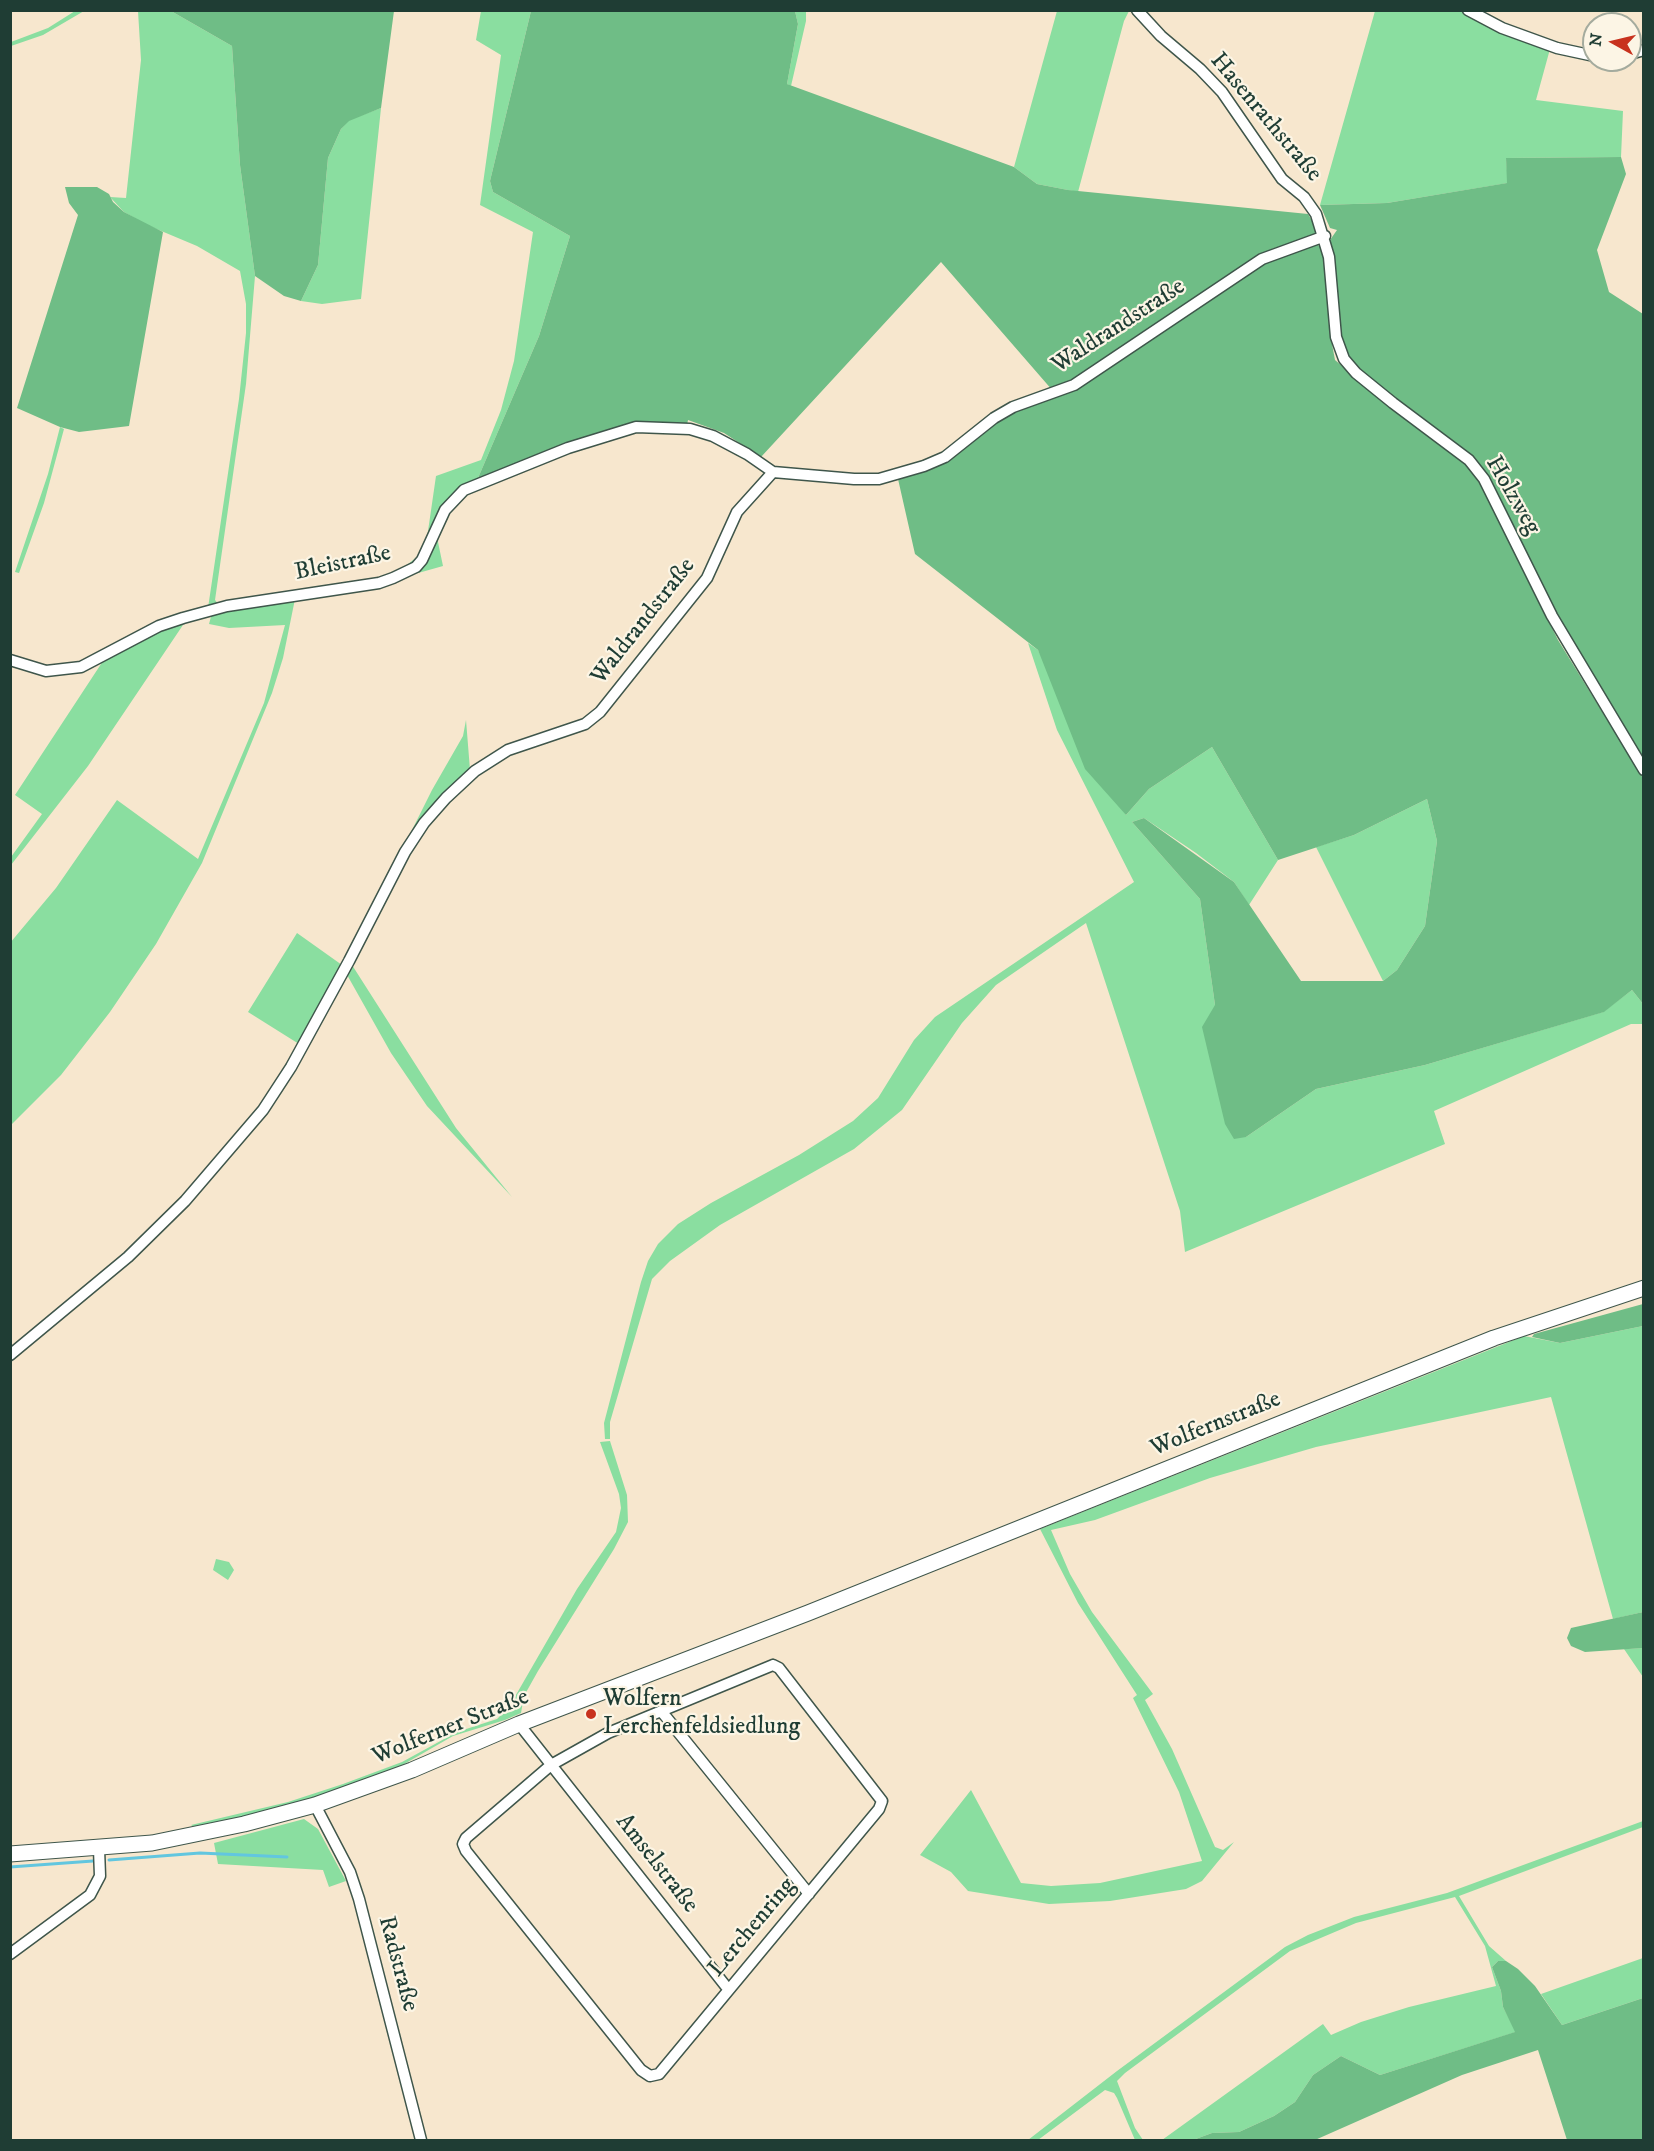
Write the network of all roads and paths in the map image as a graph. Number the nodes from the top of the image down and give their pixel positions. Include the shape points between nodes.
1 (1137, 10) edge
2 (1468, 10) edge
3 (1582, 53) edge
4 (1324, 236) junction
5 (773, 472) junction
6 (10, 660) edge
7 (1644, 770) edge
8 (1644, 1288) edge
9 (10, 1355) edge
10 (808, 1613) joint
11 (662, 1712) junction
12 (519, 1724) junction
13 (551, 1765) junction
14 (315, 1805) junction
15 (99, 1849) junction
16 (10, 1854) edge
17 (809, 1894) junction
18 (10, 1954) edge
19 (728, 1989) junction
20 (422, 2140) edge

1 - 4 street, Hasenrathstraße via 1222,92 1282,179 1304,197
2 - 3 street via 1502,28
4 - 5 street, Waldrandstraße via 1262,259 1074,385 1013,407 945,457 924,466 879,478 854,479
4 - 7 street, Holzweg via 1333,276 1336,337 1344,359 1393,404 1468,460 1484,480 1552,616
5 - 6 street, Bleistraße via 712,436 690,429 636,427 568,448 464,490 445,510 422,560 393,578 226,606 159,626 81,667 46,671
5 - 9 street, Waldrandstraße via 737,512 707,578 600,712 585,724 508,750 475,771 446,798 405,852 291,1067 263,1110 185,1201 128,1257
8 - 10 main road, Wolfernstraße via 1494,1338
10 - 12 main road, Wolferner Straße
11 - 13 street, Lerchenring via 608,1733
11 - 17 street
11 - 17 street, Lerchenring via 773,1665 779,1668 882,1801
12 - 13 street
12 - 14 main road, Wolferner Straße via 412,1770
13 - 19 street, Amselstraße
13 - 19 street, Lerchenring via 466,1838 466,1851 641,2070 650,2076 659,2074
14 - 15 main road, Wolferner Straße via 188,1837
14 - 20 street, Radstraße via 350,1872 359,1899
15 - 16 main road, Wolferner Straße
15 - 18 street via 100,1876 90,1895
17 - 19 street, Lerchenring

